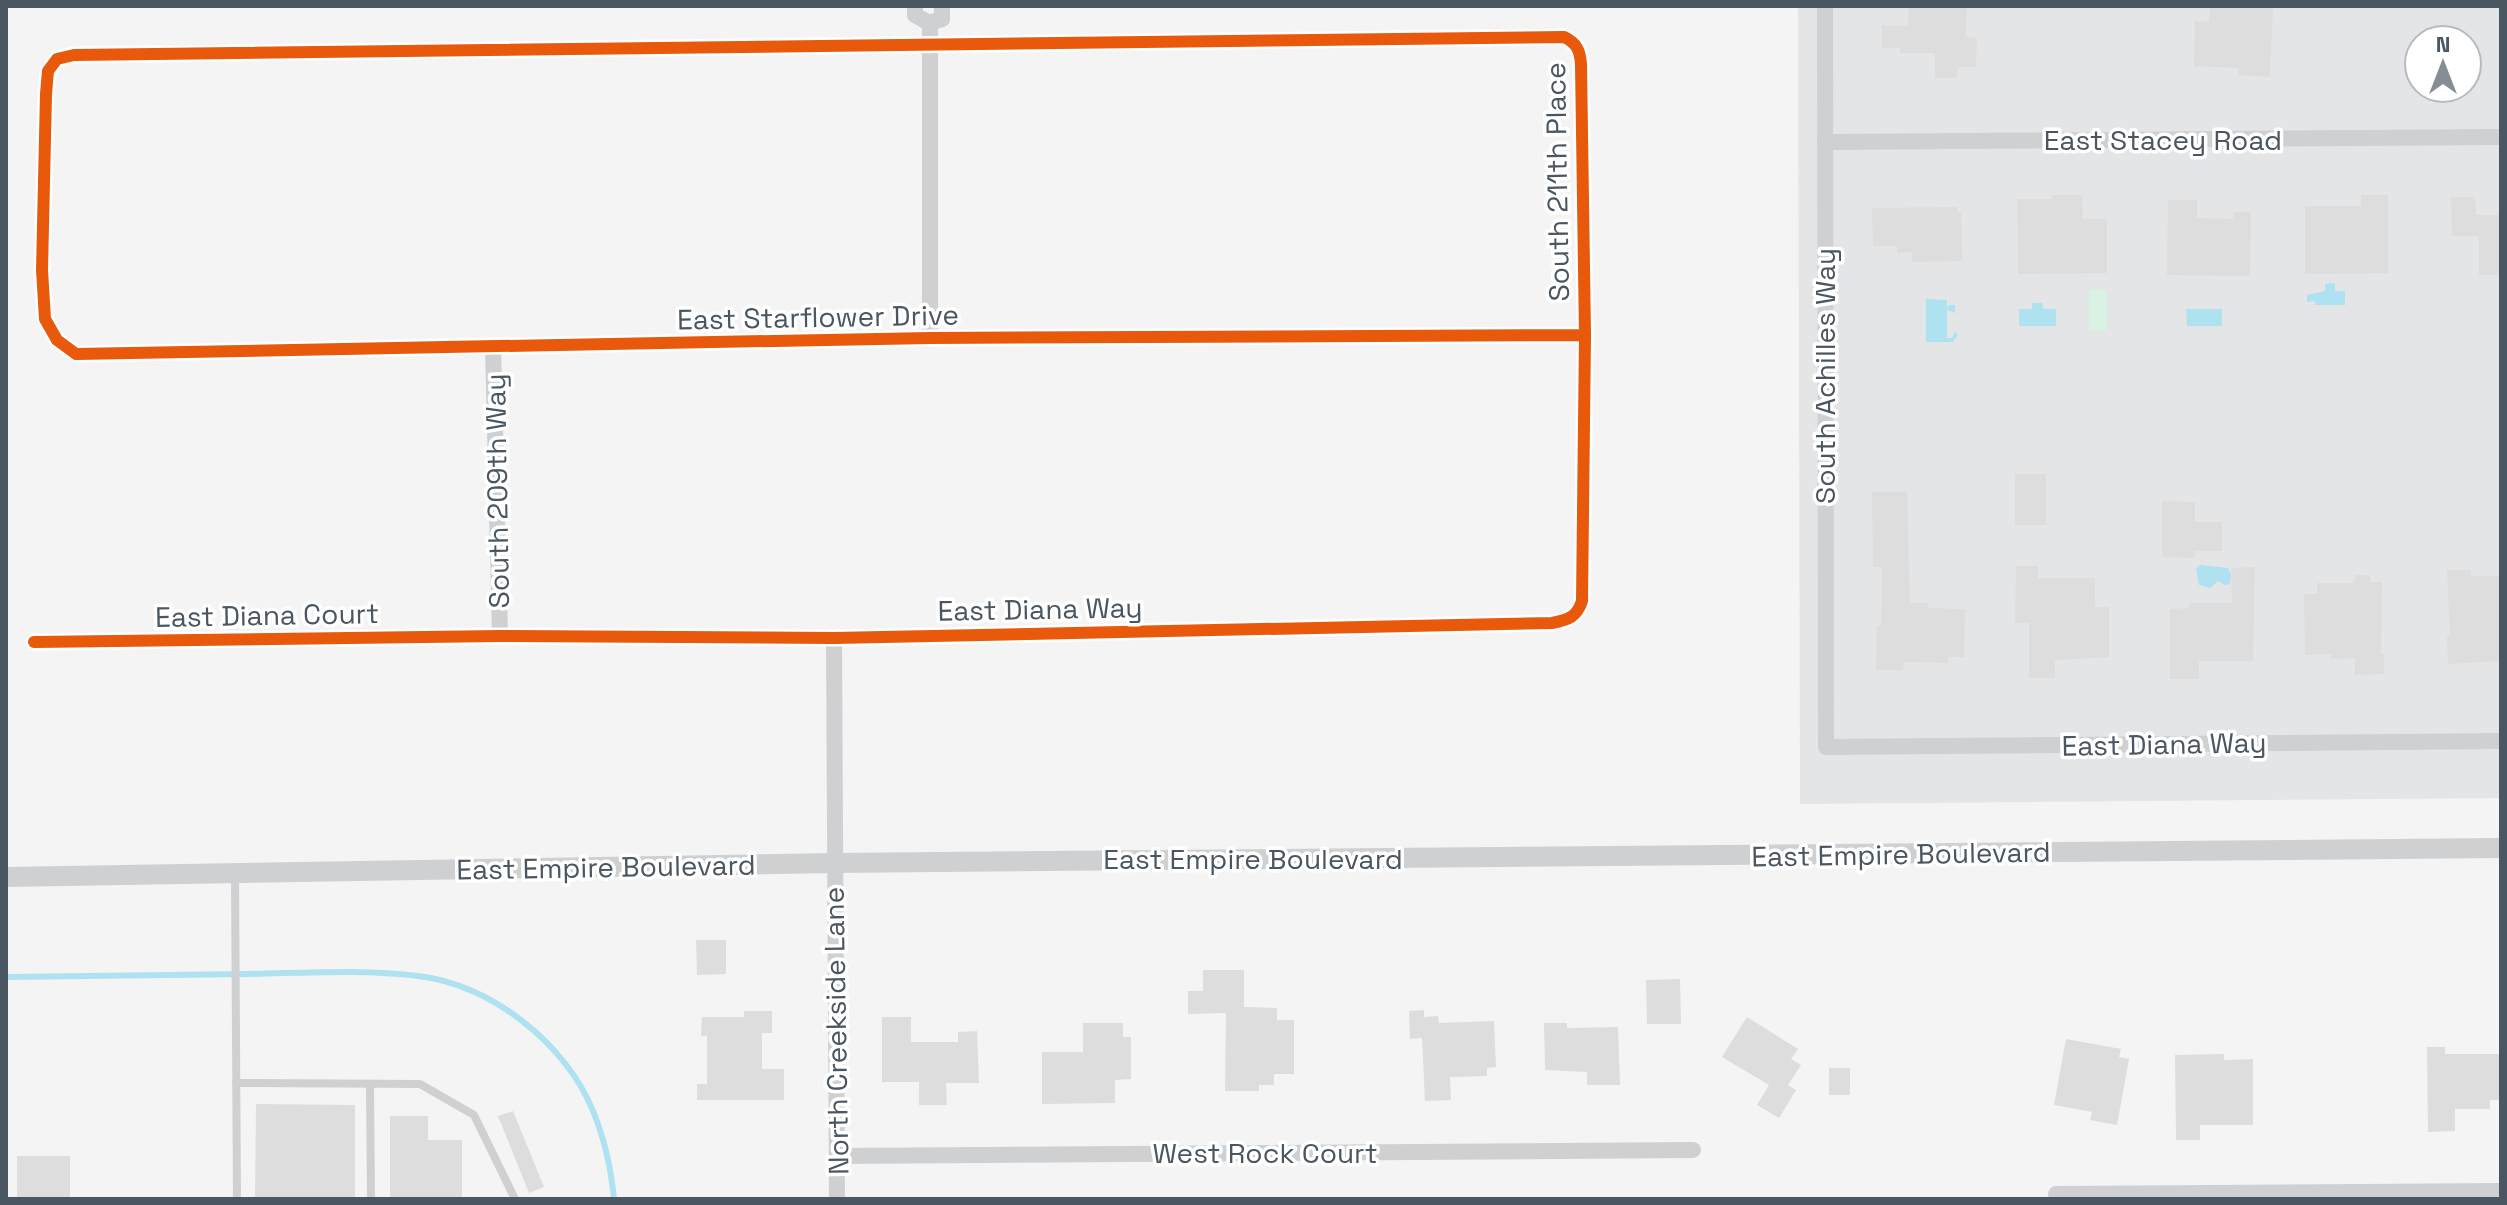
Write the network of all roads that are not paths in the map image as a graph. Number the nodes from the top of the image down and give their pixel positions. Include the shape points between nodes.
1 (915, 6) edge
2 (942, 6) edge
3 (1825, 6) edge
4 (930, 23) junction
5 (930, 44) junction
6 (2501, 137) edge
7 (1825, 142) junction
8 (1585, 335) junction
9 (930, 338) junction
10 (493, 346) junction
11 (1578, 612) joint
12 (500, 636) junction
13 (834, 638) junction
14 (34, 642) dead end
15 (2501, 741) edge
16 (1826, 747) joint
17 (2501, 848) edge
18 (834, 863) junction
19 (235, 873) junction
20 (6, 877) edge
21 (236, 1083) junction
22 (370, 1084) junction
23 (1693, 1150) dead end
24 (837, 1156) junction
25 (2501, 1191) edge
26 (2056, 1194) dead end
27 (2150, 1196) edge
28 (237, 1199) edge
29 (371, 1199) edge
30 (515, 1199) edge
31 (837, 1199) edge

1 - 4 street via 915,15
2 - 4 street via 942,19
3 - 7 street, South Achilles Way
4 - 5 street
5 - 8 street, South 211th Place via 1564,37 1580,51 1581,64
5 - 9 street
5 - 10 street, East Starflower Drive via 74,55 57,59 48,71 45,319 57,340 76,354
6 - 7 street, East Stacey Road
7 - 16 street, South Achilles Way
8 - 9 street, East Starflower Drive
8 - 11 street, South 211th Place
9 - 10 street, East Starflower Drive
10 - 12 street, South 209th Way
11 - 13 street, East Diana Way via 1552,623
12 - 13 street, East Diana Way
12 - 14 street, East Diana Court
13 - 18 street, North Creekside Lane
15 - 16 street, East Diana Way
17 - 18 street, East Empire Boulevard
18 - 19 street, East Empire Boulevard
18 - 24 street, North Creekside Lane
19 - 20 street, East Empire Boulevard
19 - 21 lane
21 - 22 lane
21 - 28 lane
22 - 29 lane
22 - 30 lane via 420,1084 474,1115
23 - 24 street, West Rock Court
24 - 31 street, North Creekside Lane
25 - 27 street
26 - 27 street

